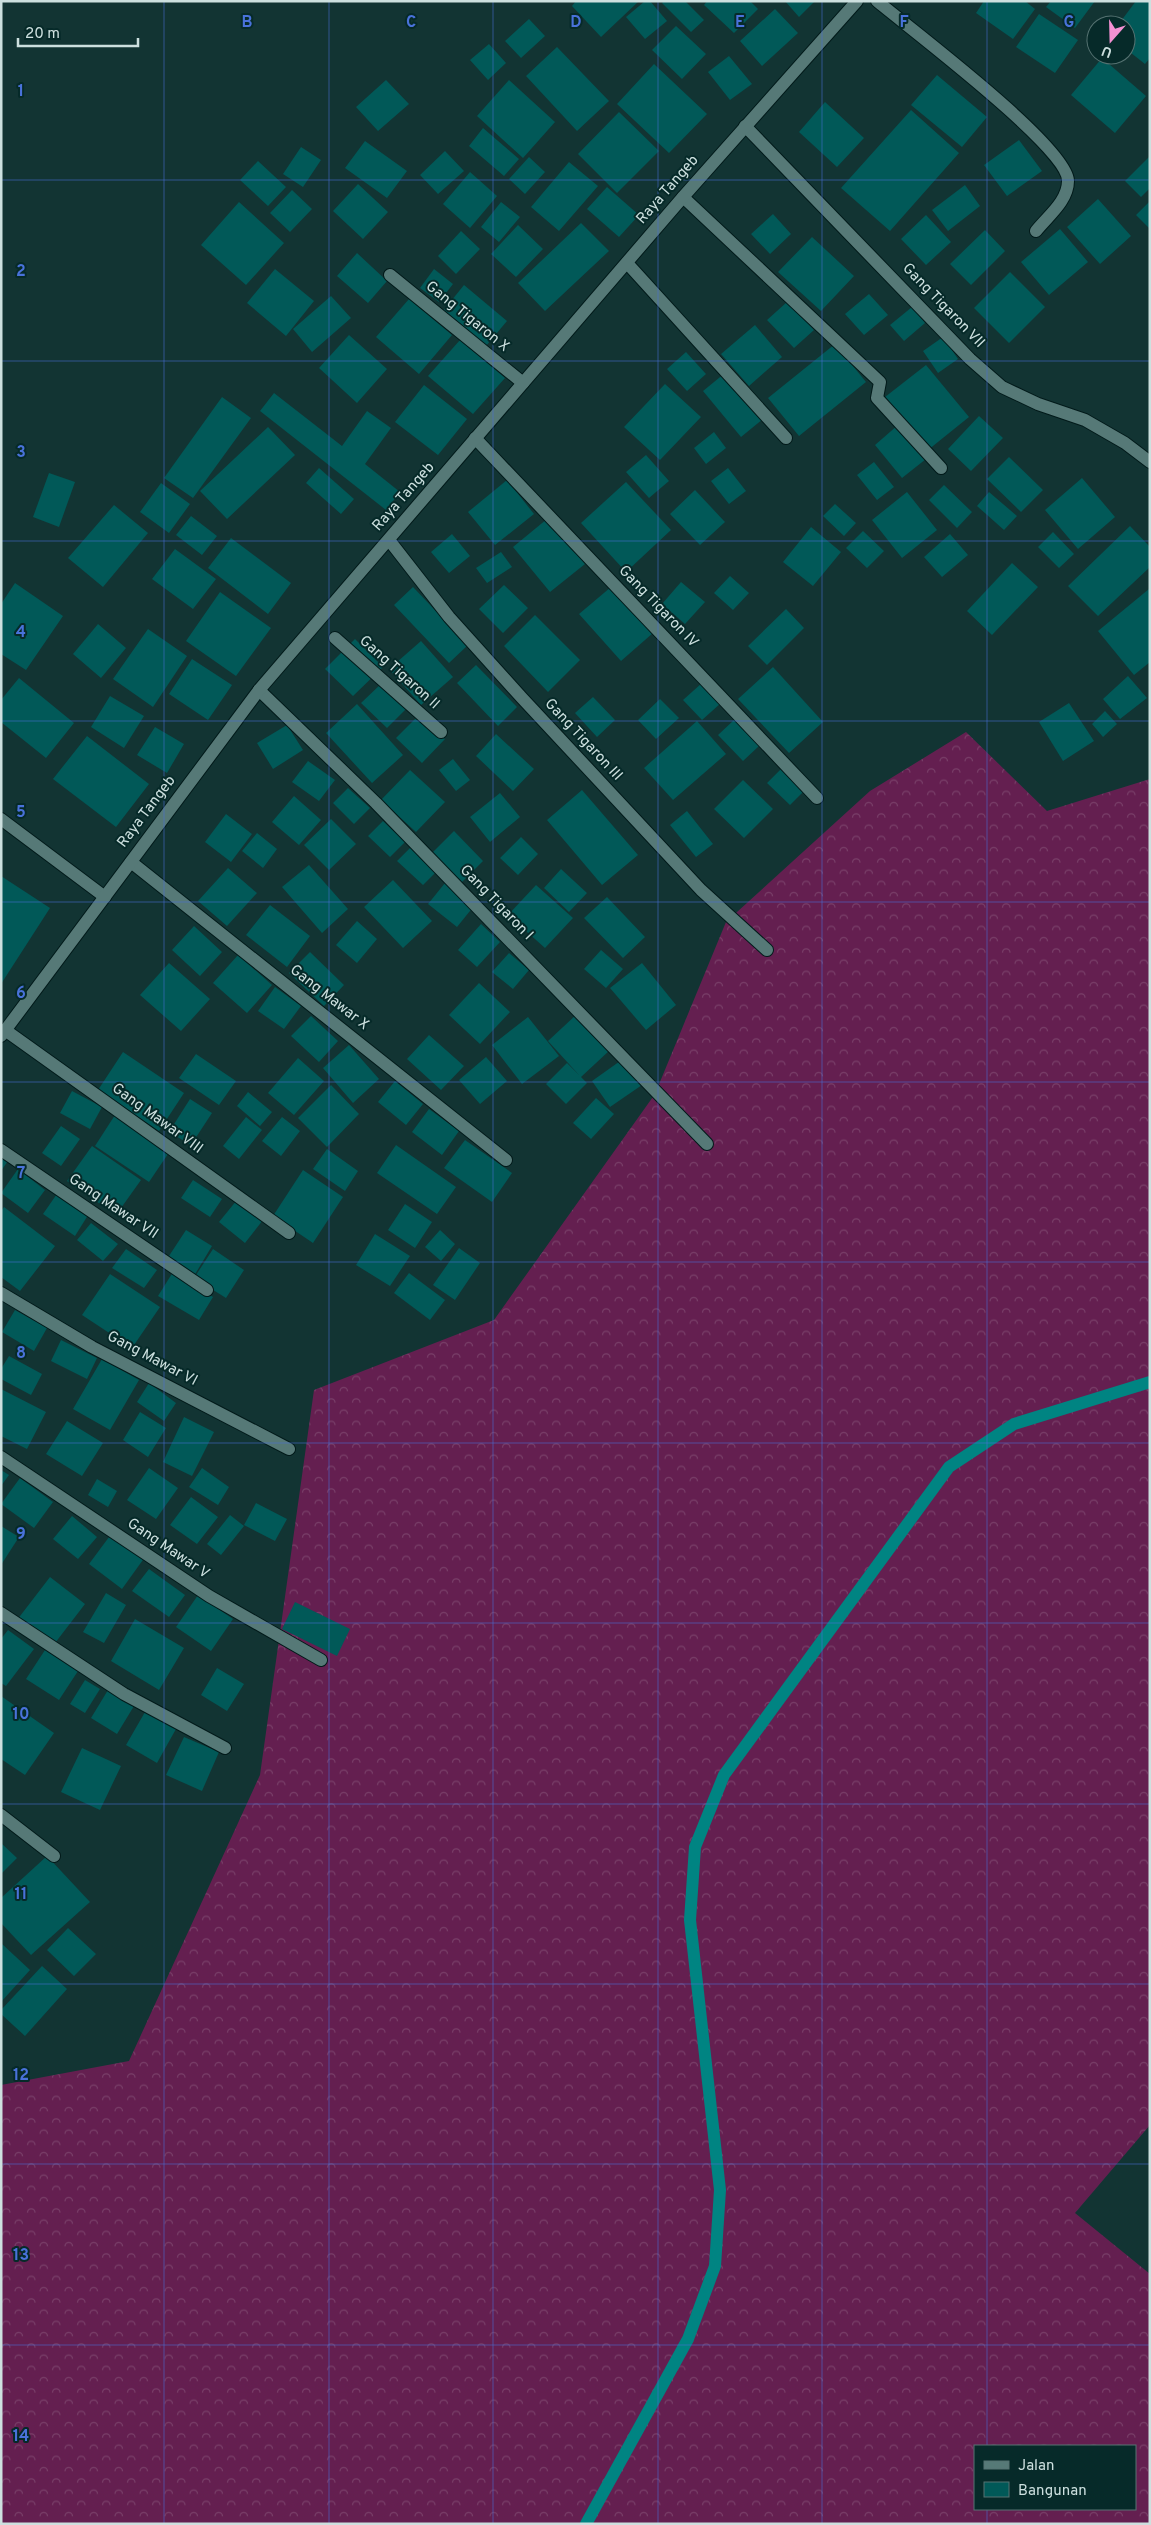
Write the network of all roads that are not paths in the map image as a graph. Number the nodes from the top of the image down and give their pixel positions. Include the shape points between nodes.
1 (857, 1) edge
2 (877, 1) edge
3 (745, 126) junction
4 (682, 197) junction
5 (1036, 231) dead end
6 (626, 262) junction
7 (390, 276) dead end
8 (523, 383) junction
9 (475, 438) junction
10 (786, 438) dead end
11 (1150, 462) edge
12 (940, 468) dead end
13 (388, 540) junction
14 (335, 638) dead end
15 (258, 690) junction
16 (441, 732) dead end
17 (817, 798) dead end
18 (1, 819) edge
19 (131, 862) junction
20 (104, 897) junction
21 (767, 950) dead end
22 (3, 1033) edge
23 (707, 1144) dead end
24 (1, 1150) edge
25 (506, 1160) dead end
26 (289, 1233) dead end
27 (207, 1290) dead end
28 (1, 1294) edge
29 (289, 1450) dead end
30 (1, 1458) edge
31 (1, 1613) edge
32 (321, 1660) dead end
33 (225, 1748) dead end
34 (1, 1815) edge
35 (54, 1856) dead end

1 - 3 street, Raya Tangeb
2 - 5 street via 1026,125 1065,168 1069,180 1066,196
3 - 4 street, Raya Tangeb
3 - 11 street, Gang Tigaron VII via 1002,387 1084,420 1126,443
4 - 6 street, Raya Tangeb
4 - 12 street via 880,382 877,398
6 - 8 street, Raya Tangeb
6 - 10 street
7 - 8 street, Gang Tigaron X
8 - 9 street, Raya Tangeb
9 - 13 street, Raya Tangeb
9 - 17 street, Gang Tigaron IV
13 - 15 street, Raya Tangeb
13 - 21 street, Gang Tigaron III via 449,617 522,698 701,890
14 - 16 street, Gang Tigaron II
15 - 19 street, Raya Tangeb
15 - 23 street, Gang Tigaron I via 389,817
18 - 20 street
19 - 20 street, Raya Tangeb
19 - 25 street, Gang Mawar X
20 - 22 street, Raya Tangeb
22 - 26 street, Gang Mawar VIII
24 - 27 street, Gang Mawar VII
28 - 29 street, Gang Mawar VI
30 - 32 street, Gang Mawar V via 209,1596
31 - 33 street via 124,1694
34 - 35 street

